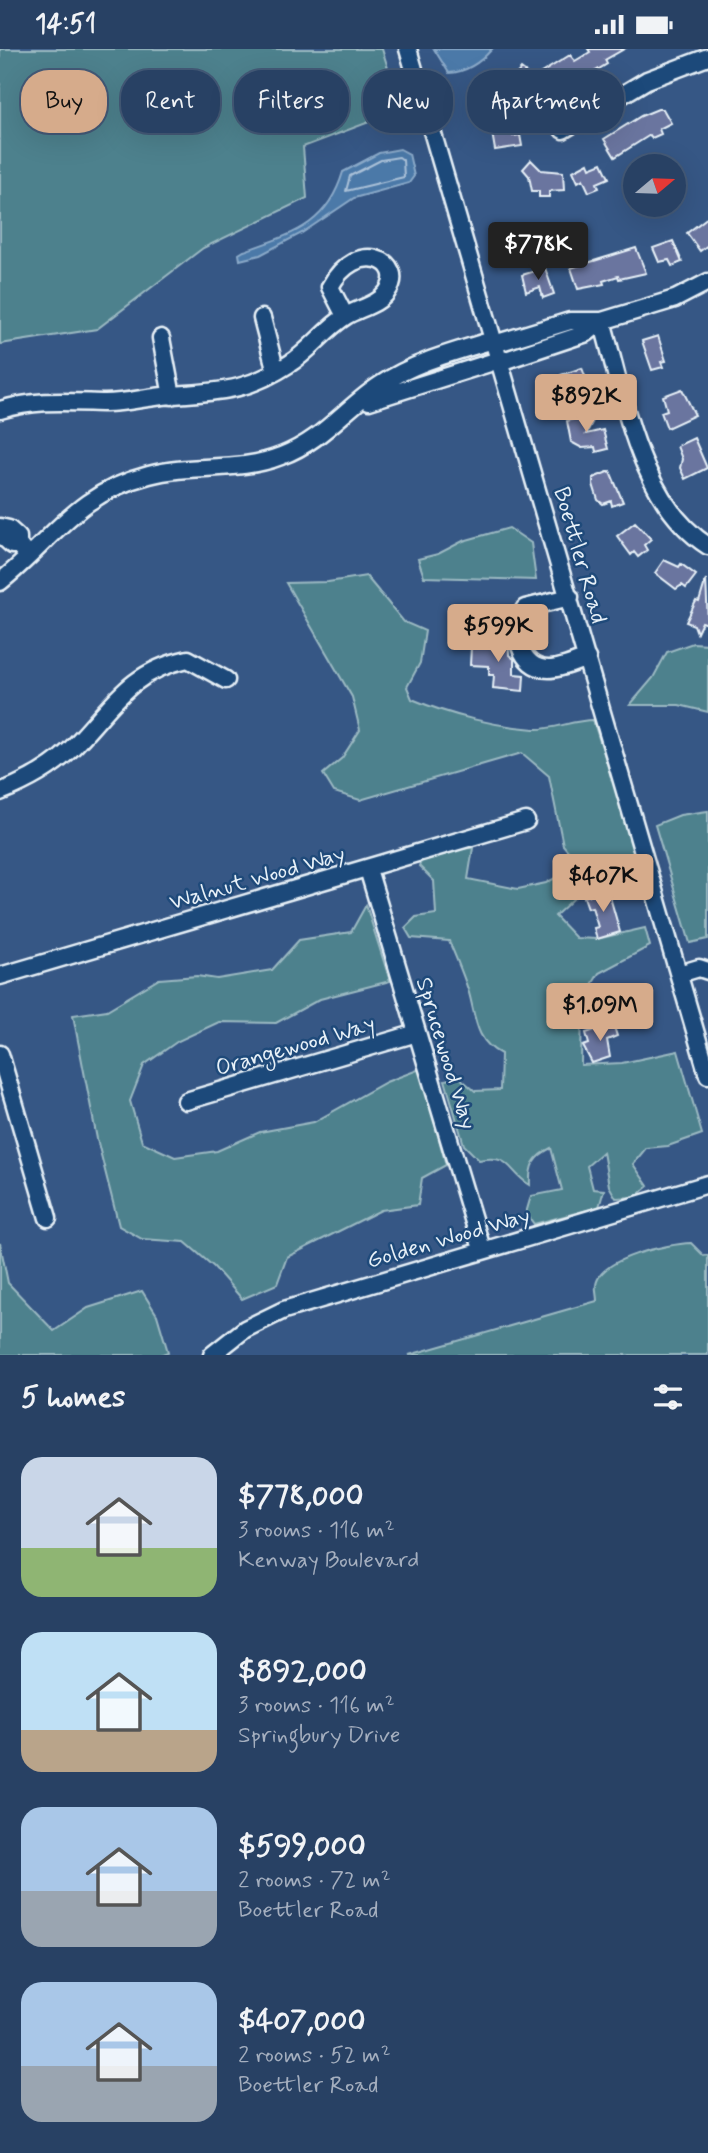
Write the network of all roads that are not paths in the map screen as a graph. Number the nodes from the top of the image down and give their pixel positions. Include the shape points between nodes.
1 (408, 49) edge
2 (708, 57) edge
3 (624, 94) edge
4 (708, 282) edge
5 (345, 316) dead end
6 (262, 318) dead end
7 (602, 321) junction
8 (161, 338) dead end
9 (497, 351) junction
10 (276, 372) junction
11 (172, 396) junction
12 (0, 410) edge
13 (0, 527) edge
14 (708, 546) edge
15 (23, 550) junction
16 (0, 582) edge
17 (570, 597) junction
18 (587, 659) junction
19 (226, 680) dead end
20 (0, 792) edge
21 (526, 821) dead end
22 (368, 869) junction
23 (705, 965) edge
24 (679, 974) junction
25 (0, 976) edge
26 (417, 1033) junction
27 (0, 1053) edge
28 (708, 1075) edge
29 (186, 1101) dead end
30 (708, 1184) edge
31 (48, 1218) dead end
32 (482, 1249) junction
33 (212, 1355) edge

1 - 9 street, Boettler Road
2 - 3 street
4 - 7 street via 675,299
5 - 10 street
6 - 10 street
7 - 9 street via 587,333
7 - 14 street via 660,500
8 - 11 street
9 - 15 street via 357,406 282,456 225,469 151,474 117,486 85,503
9 - 17 street, Boettler Road
10 - 11 street via 237,390
11 - 12 street via 122,403 41,400
13 - 15 street via 18,537
15 - 16 street
17 - 18 street, Boettler Road
17 - 18 street via 525,608 519,623 520,647 536,667 551,669
18 - 24 street, Boettler Road
19 - 20 street via 188,659 151,673 123,691 48,768
21 - 22 street, Walnut Wood Way
22 - 25 street, Walnut Wood Way
22 - 26 street, Sprucewood Way
23 - 24 street
24 - 28 street, Boettler Road
26 - 29 street, Orangewood Way
26 - 32 street, Sprucewood Way
27 - 31 street
30 - 32 street, Golden Wood Way
32 - 33 street, Golden Wood Way via 284,1310 245,1329

